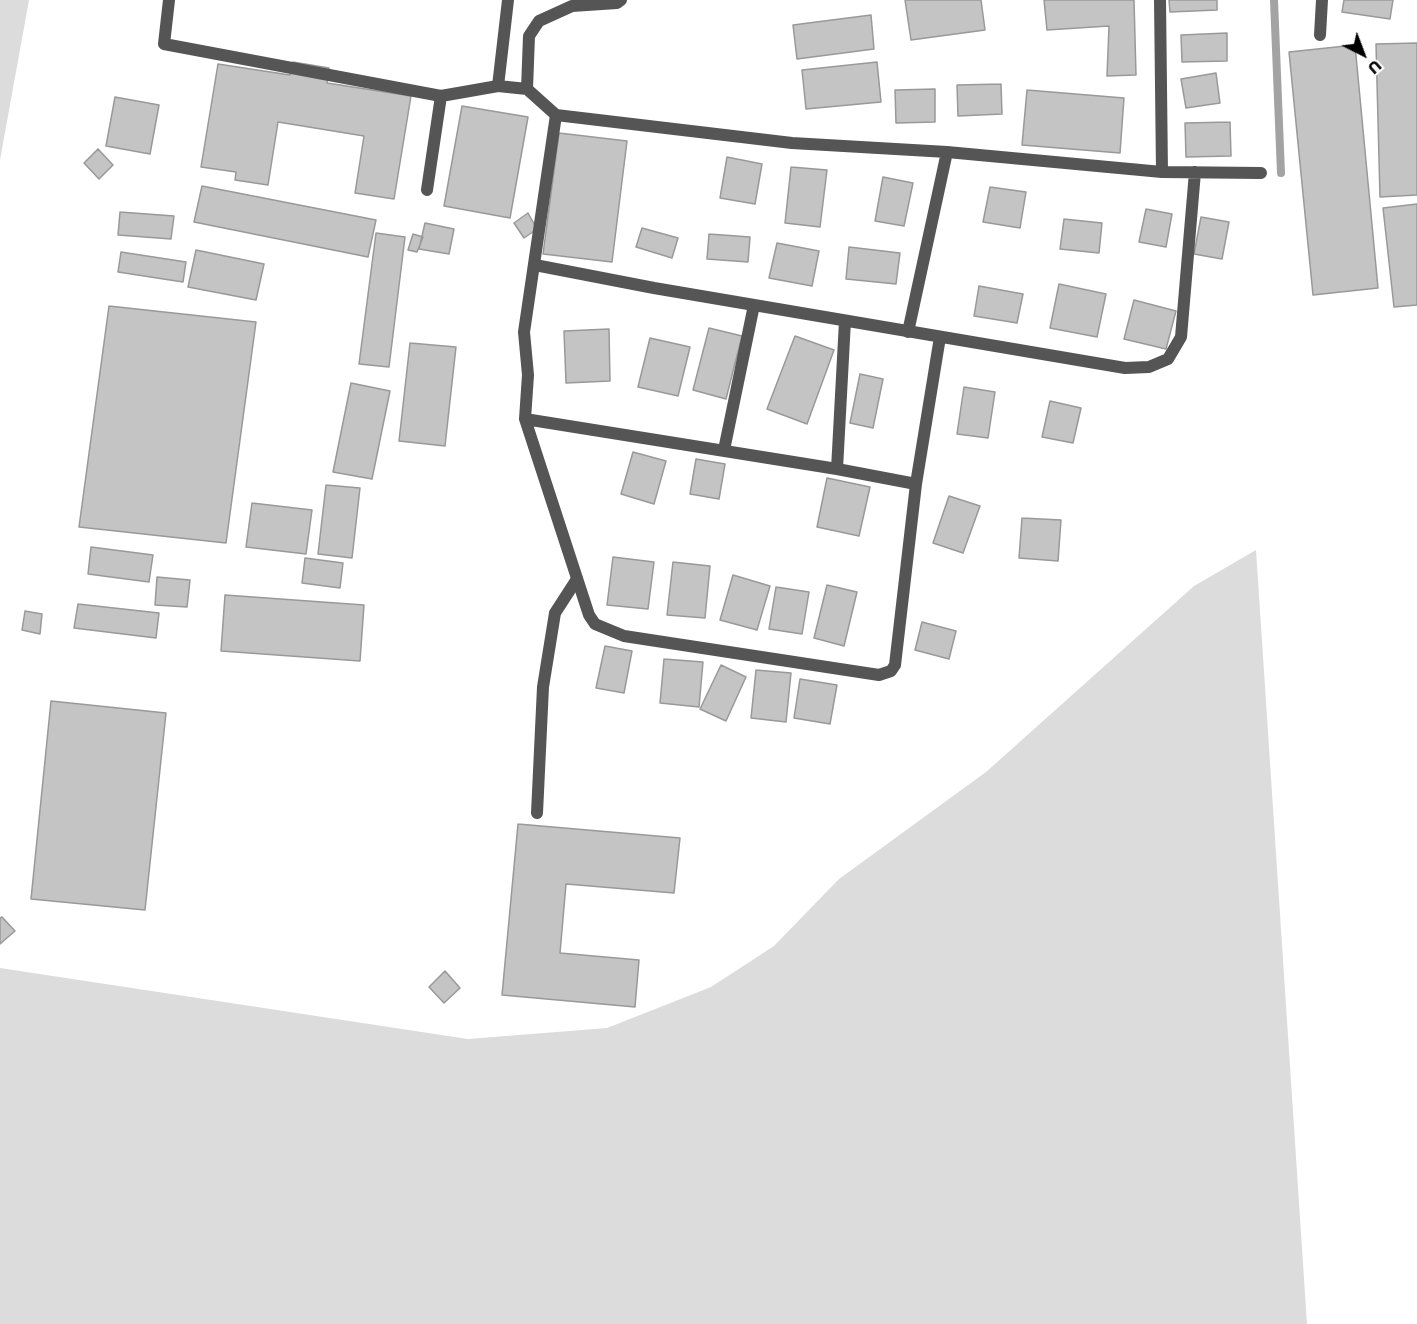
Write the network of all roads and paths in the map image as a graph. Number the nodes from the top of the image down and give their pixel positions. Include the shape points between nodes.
1 (169, 0) edge
2 (508, 0) edge
3 (621, 0) edge
4 (1160, 0) edge
5 (1322, 0) edge
6 (1320, 35) dead end
7 (498, 86) junction
8 (527, 89) junction
9 (441, 96) junction
10 (556, 116) junction
11 (947, 152) junction
12 (1162, 172) junction
13 (1195, 172) junction
14 (1261, 173) dead end
15 (427, 190) dead end
16 (536, 264) junction
17 (754, 305) junction
18 (845, 321) junction
19 (908, 332) junction
20 (940, 337) junction
21 (525, 419) junction
22 (724, 450) junction
23 (837, 469) junction
24 (916, 484) junction
25 (577, 579) junction
26 (537, 813) dead end

1 - 9 street via 164,44
2 - 7 street
3 - 8 street via 573,6 539,21 529,36
4 - 12 street
5 - 6 street
7 - 8 street
7 - 9 street
8 - 10 street
9 - 15 street
10 - 11 street via 792,143
10 - 16 street
11 - 12 street
11 - 19 street
12 - 13 street
13 - 14 street
13 - 20 street via 1180,337 1168,359 1149,367 1125,368
16 - 17 street
16 - 21 street via 524,332 528,375
17 - 18 street
17 - 22 street
18 - 19 street
18 - 23 street
19 - 20 street
20 - 24 street
21 - 22 street
21 - 25 street
22 - 23 street
23 - 24 street
24 - 25 street via 895,664 886,675 611,632 595,624 589,615
25 - 26 street via 555,613 543,687

